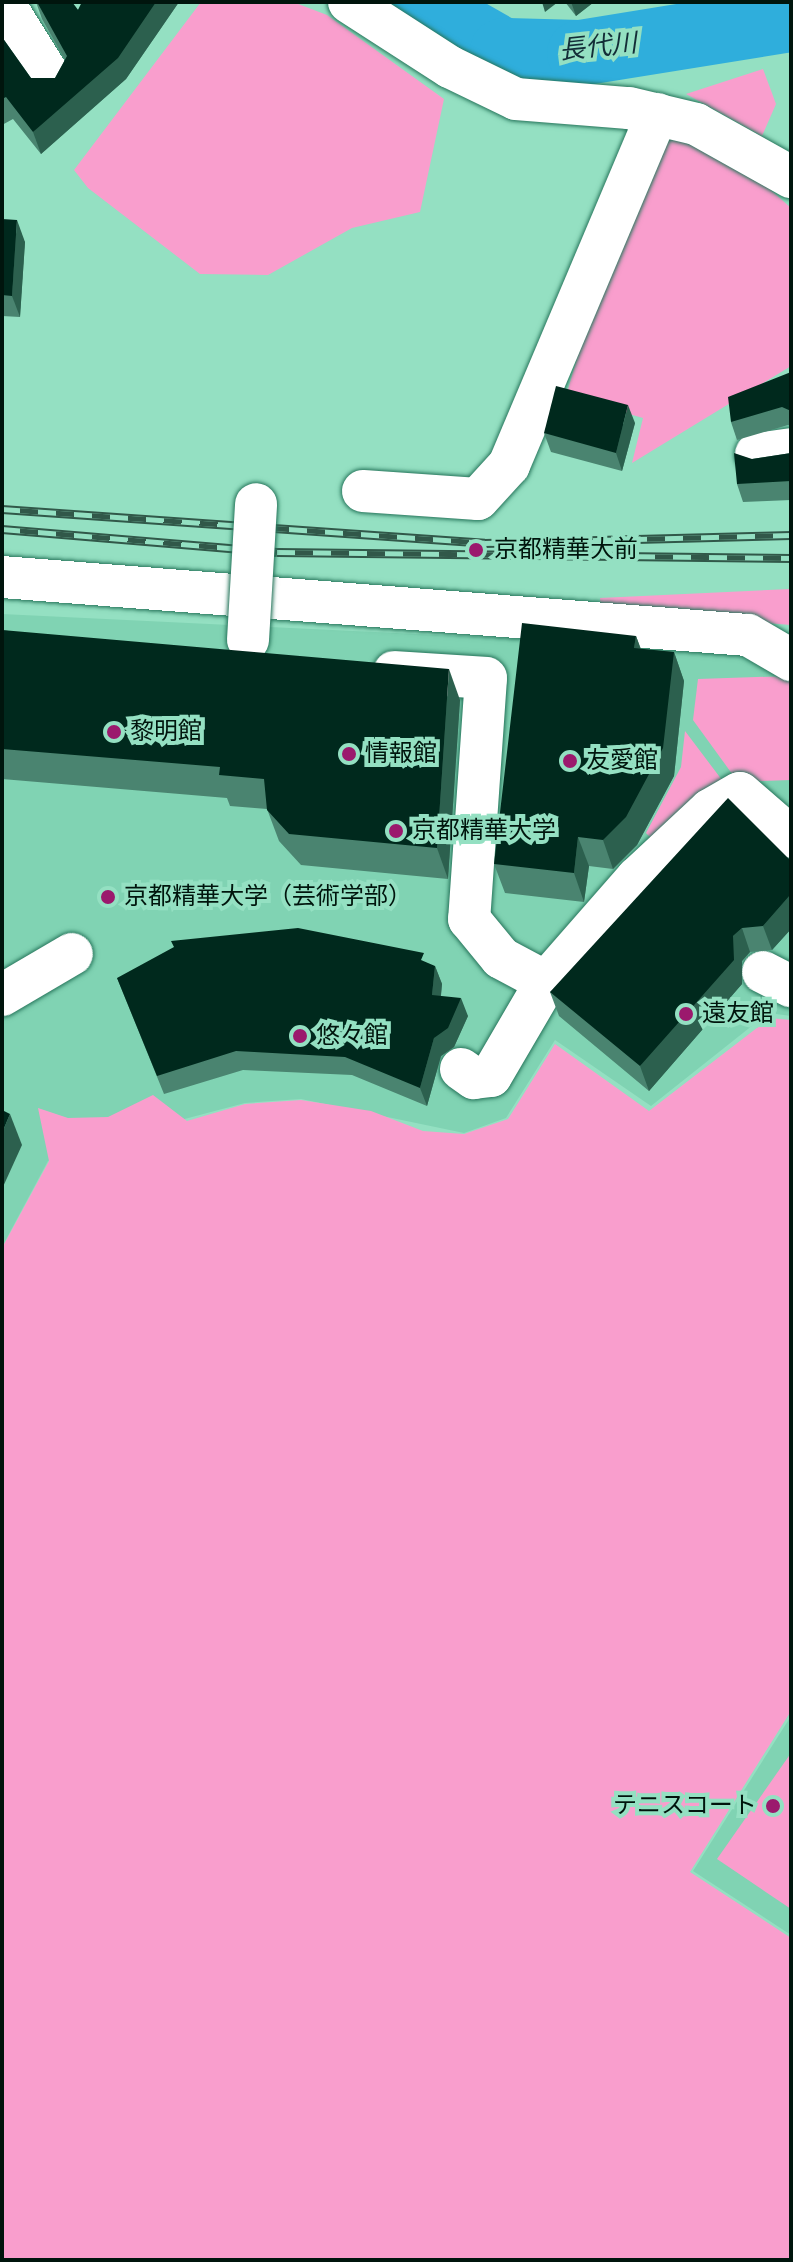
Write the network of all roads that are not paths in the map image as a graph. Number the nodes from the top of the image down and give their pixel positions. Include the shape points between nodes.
1 (3, 2) edge
2 (349, 2) edge
3 (51, 79) edge
4 (657, 114) junction
5 (790, 175) edge
6 (363, 491) dead end
7 (256, 504) dead end
8 (2, 577) edge
9 (244, 656) edge
10 (791, 660) edge
11 (350, 669) edge
12 (740, 793) junction
13 (791, 794) edge
14 (791, 837) edge
15 (72, 954) dead end
16 (546, 982) junction
17 (2, 995) edge
18 (461, 1069) dead end

1 - 3 street
2 - 4 street via 450,67 516,99
4 - 5 street via 696,124
4 - 6 street via 509,465 478,499
7 - 9 street, bridge
8 - 10 street via 748,635
11 - 16 street via 486,678 469,919 501,958
12 - 13 street
12 - 14 street
12 - 16 street via 710,810 637,878
15 - 17 street
16 - 18 street via 491,1076 474,1078

